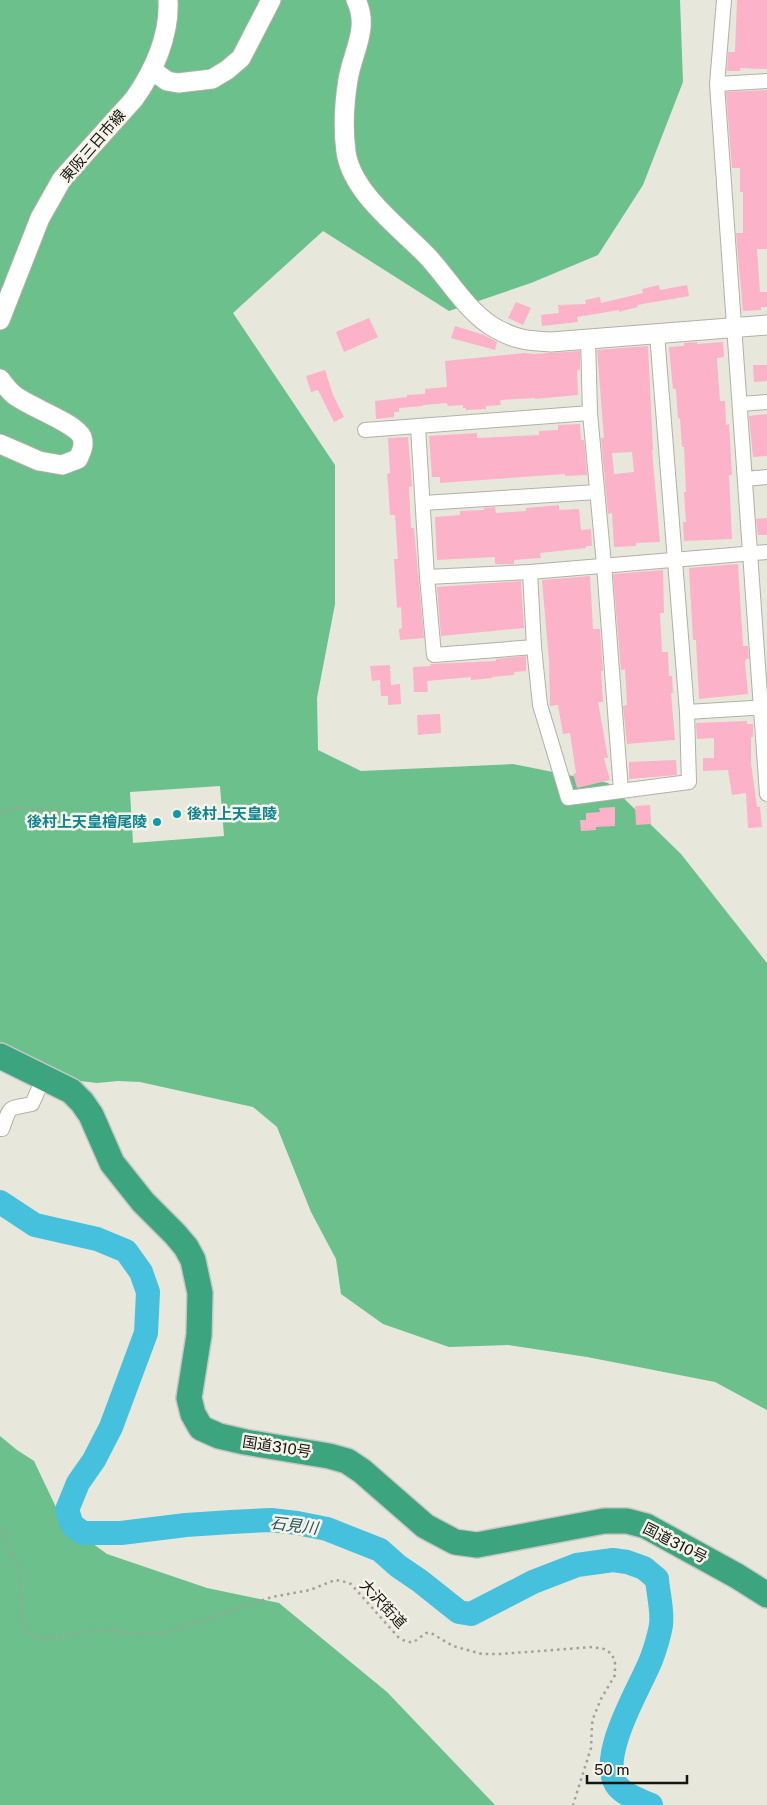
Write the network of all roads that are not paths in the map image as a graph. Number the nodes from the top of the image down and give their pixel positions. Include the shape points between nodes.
1 (168, 0) edge
2 (271, 0) edge
3 (356, 0) edge
4 (724, 0) edge
5 (152, 70) junction
6 (767, 81) edge
7 (717, 84) junction
8 (0, 320) edge
9 (767, 325) edge
10 (734, 328) junction
11 (657, 334) junction
12 (588, 339) junction
13 (0, 379) edge
14 (767, 402) edge
15 (740, 404) junction
16 (590, 413) junction
17 (418, 427) junction
18 (365, 430) dead end
19 (0, 444) edge
20 (767, 477) edge
21 (745, 479) junction
22 (598, 492) junction
23 (423, 503) junction
24 (767, 552) edge
25 (749, 553) junction
26 (675, 559) junction
27 (604, 565) junction
28 (530, 572) junction
29 (427, 577) junction
30 (762, 631) edge
31 (534, 647) junction
32 (764, 707) edge
33 (687, 712) junction
34 (621, 792) junction
35 (767, 794) edge
36 (0, 1056) edge
37 (44, 1077) junction
38 (0, 1129) edge
39 (767, 1595) edge

1 - 5 street, 東阪三日市線 via 168,20
2 - 5 street via 241,58 228,70 212,79 178,83 167,81
3 - 12 street via 362,17 362,32 348,79 344,117 346,154 354,176 374,203 489,324 522,341
4 - 7 street
5 - 8 street, 東阪三日市線 via 134,99 62,179 40,218
6 - 7 street
7 - 10 street
9 - 10 street
10 - 11 street
10 - 15 street
11 - 12 street
11 - 26 street
12 - 16 street
13 - 19 street via 12,394 73,427 84,447 78,459 62,465 39,461
14 - 15 street
15 - 21 street
16 - 17 street
16 - 22 street
17 - 18 street
17 - 23 street
20 - 21 street
21 - 25 street
22 - 23 street
22 - 27 street
23 - 29 street
24 - 25 street
25 - 26 street
25 - 30 street
26 - 27 street
26 - 33 street
27 - 28 street
27 - 34 street
28 - 29 street
28 - 31 street
29 - 31 street via 434,655
30 - 32 street
31 - 34 street via 540,705 568,798
32 - 33 street
32 - 35 street
33 - 34 street via 689,782
36 - 37 highway, 国道310号
37 - 38 street via 32,1104 12,1108
37 - 39 highway, 国道310号 via 72,1091 82,1102 112,1163 143,1202 180,1240 193,1260 200,1292 199,1335 189,1398 201,1428 245,1442 347,1461 425,1526 455,1542 477,1545 604,1521 627,1521 646,1526

